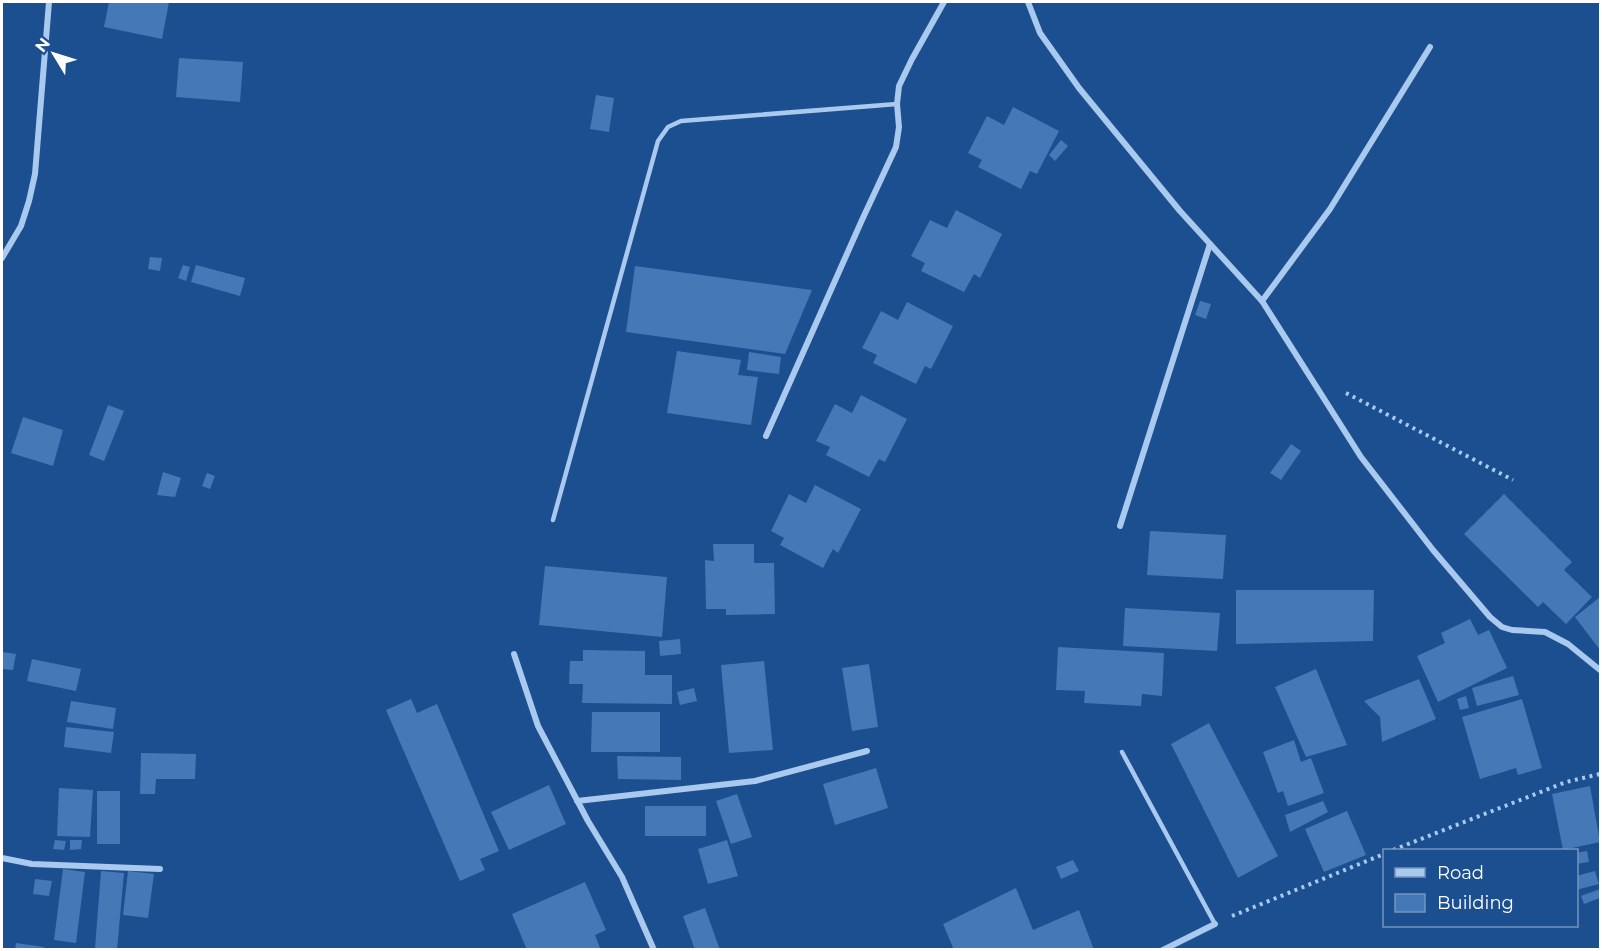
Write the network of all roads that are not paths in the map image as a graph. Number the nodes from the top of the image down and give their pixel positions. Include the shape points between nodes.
1 (50, 2) edge
2 (944, 2) edge
3 (1028, 2) edge
4 (1430, 46) dead end
5 (897, 104) junction
6 (1210, 244) junction
7 (2, 258) edge
8 (1262, 302) junction
9 (766, 436) dead end
10 (554, 520) dead end
11 (1120, 526) dead end
12 (514, 654) dead end
13 (1600, 670) edge
14 (867, 751) dead end
15 (1122, 752) dead end
16 (578, 801) junction
17 (2, 858) edge
18 (160, 869) dead end
19 (1215, 924) joint
20 (654, 950) edge
21 (1163, 950) edge

1 - 7 street via 35,174 21,225
2 - 5 street via 903,77
3 - 6 street via 1040,33 1079,88
4 - 8 street via 1330,209
5 - 9 street via 896,147
5 - 10 lane via 681,121 668,127 658,141
6 - 8 street
6 - 11 street
8 - 13 street via 1360,457 1490,617 1512,630 1545,632 1568,644
12 - 16 street via 538,726
14 - 16 street via 756,781
15 - 19 lane
16 - 20 street via 621,877
17 - 18 street via 32,864
19 - 21 street

